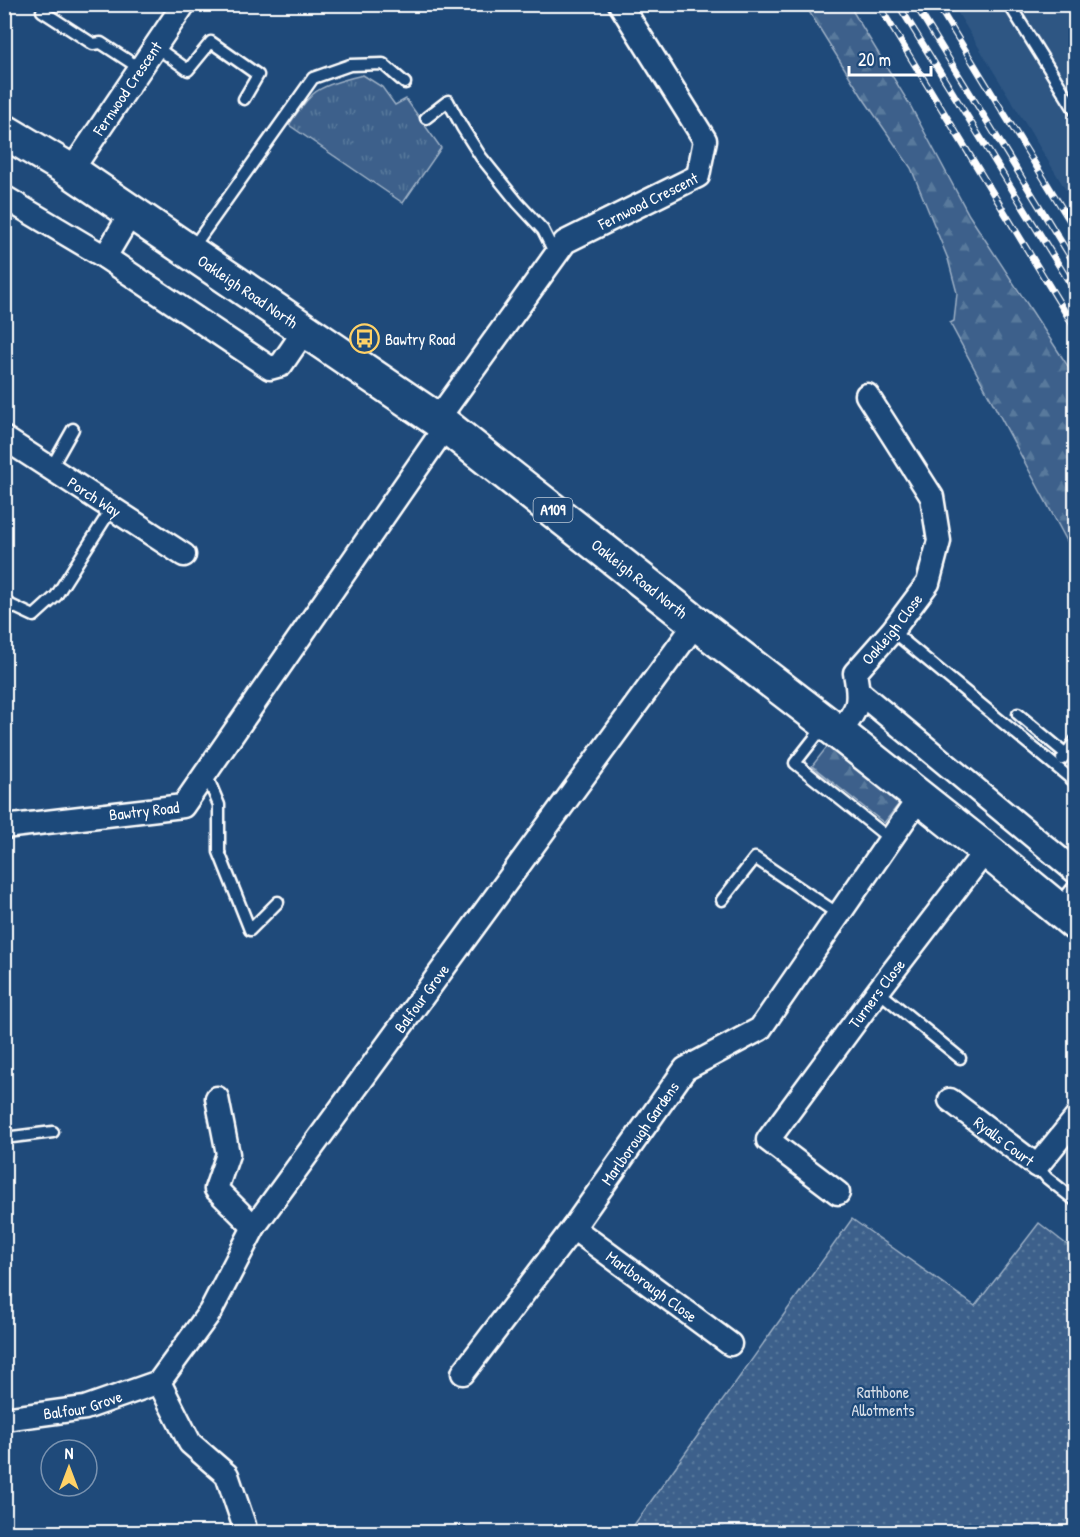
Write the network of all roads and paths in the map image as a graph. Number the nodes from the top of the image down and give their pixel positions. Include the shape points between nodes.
1 (184, 4) edge
2 (620, 4) edge
3 (1009, 4) edge
4 (42, 11) dead end
5 (156, 47) junction
6 (141, 69) junction
7 (405, 83) dead end
8 (244, 99) dead end
9 (1076, 112) edge
10 (426, 118) dead end
11 (4, 130) edge
12 (71, 171) junction
13 (4, 197) edge
14 (131, 213) junction
15 (190, 251) junction
16 (555, 254) junction
17 (105, 257) junction
18 (304, 330) junction
19 (867, 395) dead end
20 (442, 423) junction
21 (73, 429) dead end
22 (4, 438) edge
23 (51, 468) junction
24 (112, 508) junction
25 (184, 555) dead end
26 (4, 602) edge
27 (696, 623) junction
28 (891, 631) junction
29 (859, 692) junction
30 (1018, 714) dead end
31 (832, 728) junction
32 (1076, 740) edge
33 (1066, 754) junction
34 (1057, 767) junction
35 (206, 774) junction
36 (1076, 783) edge
37 (919, 798) junction
38 (4, 827) edge
39 (890, 839) junction
40 (986, 850) junction
41 (1076, 872) edge
42 (722, 900) dead end
43 (278, 902) dead end
44 (1071, 910) edge
45 (838, 914) junction
46 (878, 991) junction
47 (960, 1058) dead end
48 (218, 1098) dead end
49 (950, 1100) dead end
50 (1076, 1118) edge
51 (53, 1132) dead end
52 (4, 1138) edge
53 (1038, 1166) junction
54 (838, 1193) dead end
55 (1076, 1201) edge
56 (254, 1227) junction
57 (573, 1228) junction
58 (730, 1344) dead end
59 (463, 1373) dead end
60 (159, 1382) junction
61 (4, 1419) edge
62 (244, 1525) dead end

1 - 5 street, Fernwood Crescent
2 - 16 street, Fernwood Crescent via 705,140 698,176 566,242
3 - 9 lane
4 - 6 lane
5 - 6 street, Fernwood Crescent
5 - 8 lane via 188,70 212,42 258,75
6 - 12 street, Fernwood Crescent
7 - 15 lane, Oakleigh Road North via 383,64 350,65 313,78
10 - 16 lane via 448,101 481,158 543,230
11 - 12 main road, Oakleigh Road North / A109
12 - 14 main road, Oakleigh Road North / A109
13 - 17 street
14 - 15 main road, Oakleigh Road North / A109
14 - 17 street
15 - 18 main road, Oakleigh Road North / A109
16 - 20 street, Fernwood Crescent
17 - 18 street via 270,368 281,365
18 - 20 main road, Oakleigh Road North / A109
19 - 28 street, Oakleigh Close via 932,497 939,541 928,583
20 - 27 main road, Oakleigh Road North / A109
20 - 35 street, Bawtry Road
21 - 23 lane
22 - 23 street, Porch Way
23 - 24 street, Porch Way
24 - 25 street, Porch Way
24 - 26 lane via 56,596 34,616
27 - 31 main road, Oakleigh Road North / A109
27 - 56 street, Balfour Grove
28 - 29 street, Oakleigh Close via 855,673
28 - 34 lane
29 - 31 street, Oakleigh Close via 856,711
29 - 41 street
30 - 33 lane
31 - 37 main road, Oakleigh Road North / A109
31 - 39 lane via 795,763
32 - 33 lane
33 - 34 lane
34 - 36 lane
35 - 38 street, Bawtry Road via 183,806
35 - 43 lane via 219,805 219,852 250,930
37 - 39 street, Marlborough Gardens
37 - 40 main road, Oakleigh Road North / A109
39 - 45 street, Marlborough Gardens
40 - 44 main road, Oakleigh Road North / A109
40 - 46 street, Turners Close
42 - 45 lane via 755,858
45 - 57 street, Marlborough Gardens via 760,1029 685,1069
46 - 47 lane
46 - 54 street, Turners Close via 768,1140
48 - 56 street via 228,1154 216,1189
49 - 53 street, Ryalls Court
50 - 53 street, Ryalls Court
51 - 52 lane
53 - 55 lane
56 - 60 street, Balfour Grove via 210,1312
57 - 58 street, Marlborough Close
57 - 59 street, Marlborough Gardens
60 - 61 street, Balfour Grove via 85,1408
60 - 62 street via 190,1443 226,1475

